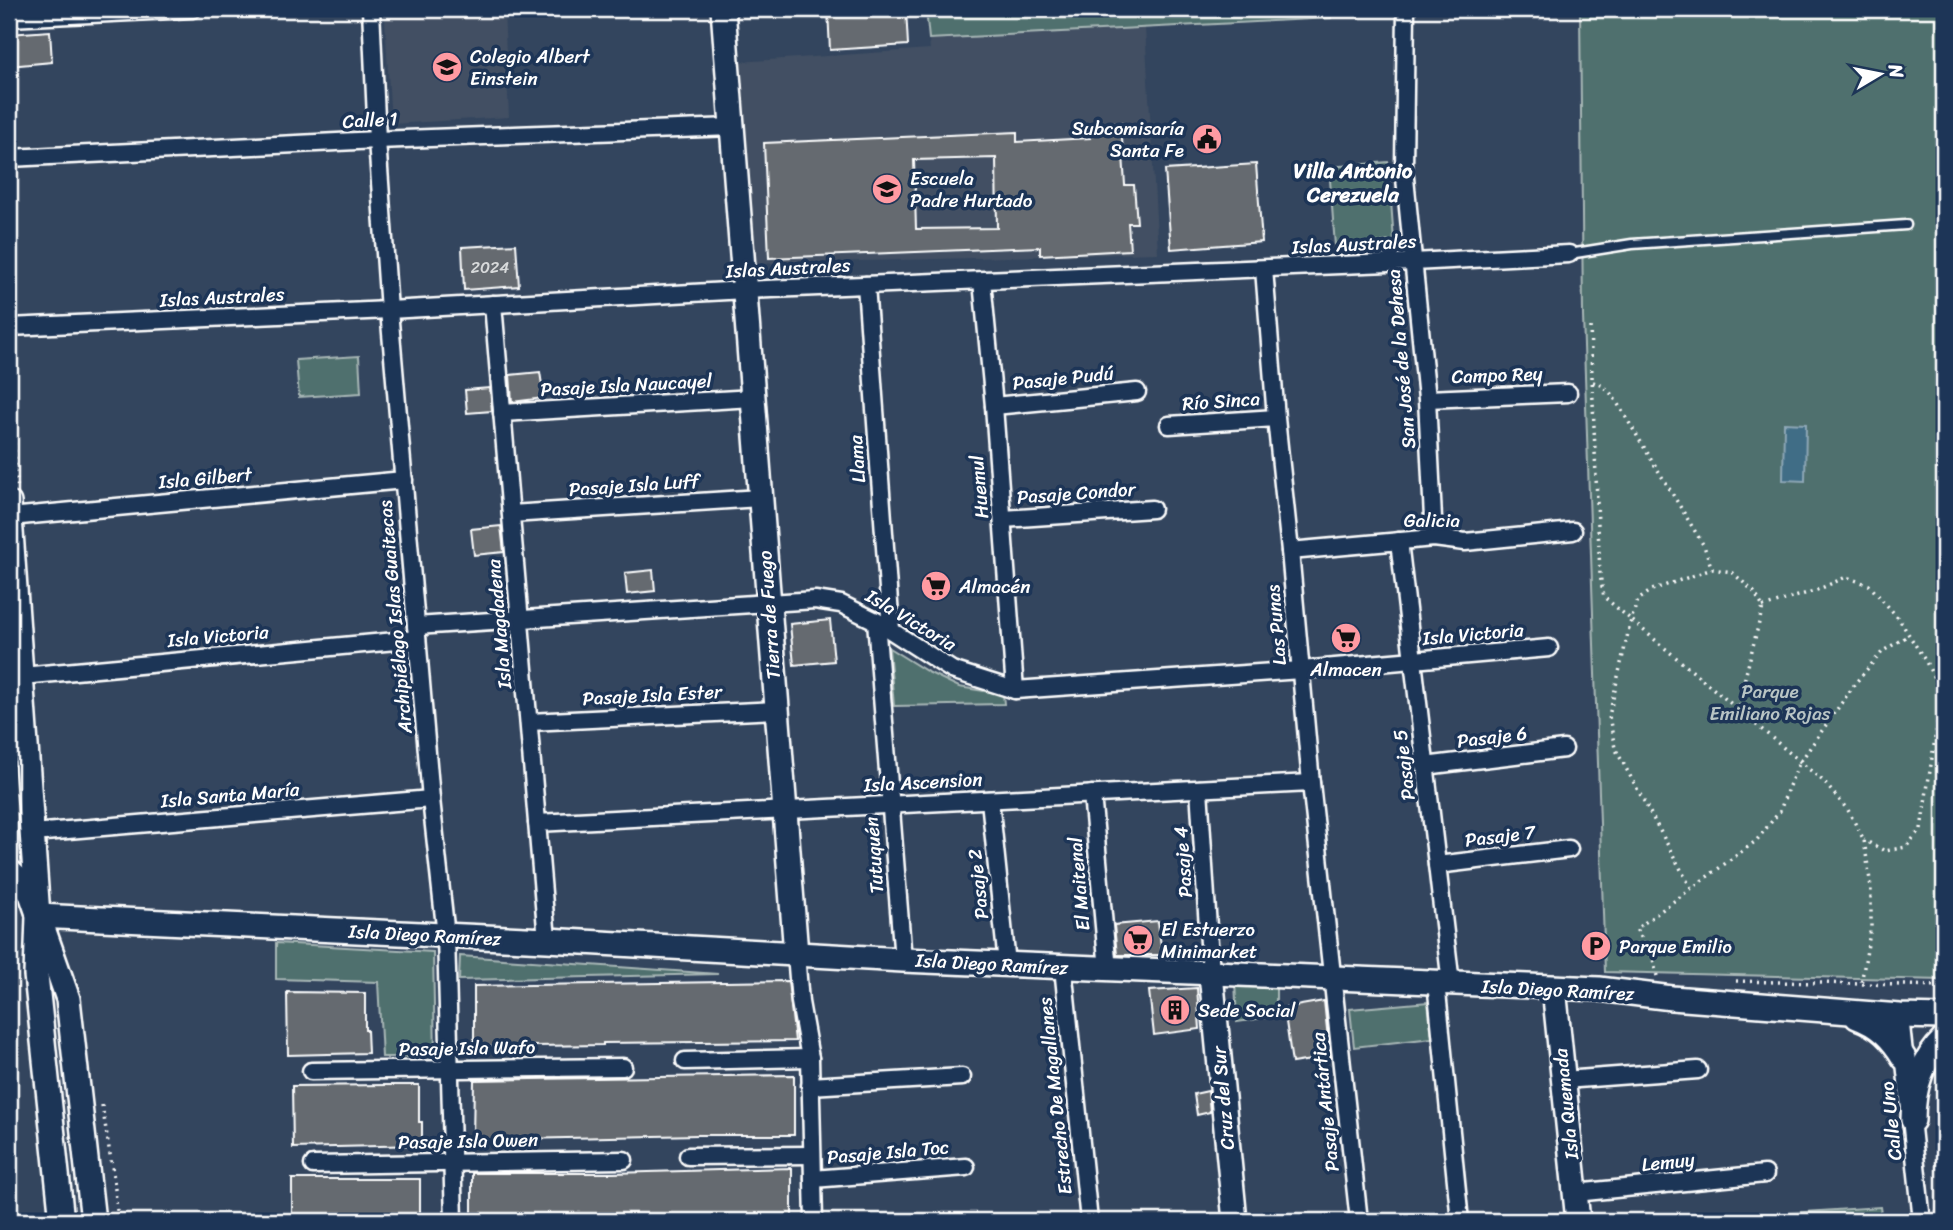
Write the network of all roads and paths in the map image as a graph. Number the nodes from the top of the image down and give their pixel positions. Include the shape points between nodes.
1 (193, 9) edge
2 (371, 9) edge
3 (723, 9) edge
4 (1406, 9) edge
5 (9, 18) edge
6 (733, 127) junction
7 (377, 140) junction
8 (9, 158) edge
9 (1906, 225) dead end
10 (1569, 254) joint
11 (1413, 262) junction
12 (1264, 269) junction
13 (982, 281) junction
14 (866, 285) junction
15 (745, 290) junction
16 (493, 304) junction
17 (389, 310) junction
18 (9, 327) edge
19 (1590, 327) dead end
20 (1592, 382) junction
21 (1137, 392) dead end
22 (1568, 393) dead end
23 (753, 398) junction
24 (1427, 399) junction
25 (994, 406) junction
26 (502, 413) junction
27 (1276, 418) junction
28 (1169, 425) dead end
29 (404, 480) junction
30 (760, 498) junction
31 (1152, 509) dead end
32 (9, 510) edge
33 (511, 514) junction
34 (1003, 519) junction
35 (1573, 531) dead end
36 (1434, 538) junction
37 (1399, 541) junction
38 (1290, 551) junction
39 (1712, 569) junction
40 (768, 603) junction
41 (1763, 607) junction
42 (520, 619) junction
43 (1631, 620) junction
44 (876, 621) junction
45 (891, 630) junction
46 (417, 632) junction
47 (1909, 635) junction
48 (1549, 648) dead end
49 (1413, 660) junction
50 (1301, 670) junction
51 (22, 676) junction
52 (1015, 690) junction
53 (1737, 709) junction
54 (776, 710) junction
55 (528, 722) junction
56 (1564, 749) dead end
57 (1800, 762) junction
58 (1425, 766) junction
59 (1311, 783) junction
60 (1199, 789) junction
61 (1092, 794) junction
62 (431, 799) junction
63 (990, 800) junction
64 (891, 805) junction
65 (784, 810) junction
66 (537, 824) junction
67 (1864, 840) junction
68 (34, 843) junction
69 (1569, 849) dead end
70 (9, 855) edge
71 (1437, 865) junction
72 (9, 871) edge
73 (1691, 888) junction
74 (38, 916) junction
75 (446, 936) junction
76 (547, 940) junction
77 (796, 954) junction
78 (903, 960) junction
79 (1007, 964) junction
80 (1063, 967) junction
81 (1108, 970) junction
82 (1211, 974) junction
83 (1332, 978) junction
84 (1657, 979) dead end
85 (1725, 980) dead end
86 (1443, 983) junction
87 (1861, 984) junction
88 (1944, 986) edge
89 (1554, 988) junction
90 (1841, 1012) junction
91 (1900, 1016) junction
92 (1944, 1017) edge
93 (1944, 1039) edge
94 (810, 1058) junction
95 (1904, 1058) junction
96 (685, 1061) dead end
97 (623, 1068) dead end
98 (450, 1069) junction
99 (311, 1070) dead end
100 (1698, 1070) dead end
101 (962, 1077) dead end
102 (1564, 1080) junction
103 (810, 1086) junction
104 (1913, 1120) junction
105 (812, 1155) junction
106 (688, 1156) dead end
107 (624, 1160) dead end
108 (452, 1162) junction
109 (313, 1165) dead end
110 (966, 1167) dead end
111 (1765, 1174) dead end
112 (813, 1179) junction
113 (1575, 1193) junction
114 (62, 1221) edge
115 (93, 1221) edge
116 (454, 1221) edge
117 (814, 1221) edge
118 (1089, 1221) edge
119 (1234, 1221) edge
120 (1359, 1221) edge
121 (1460, 1221) edge
122 (1578, 1221) edge
123 (1922, 1221) edge

1 - 5 street
2 - 7 street, Archipiélago Islas Guaitecas
3 - 6 street, Tierra de Fuego
4 - 11 street, San José de la Dehesa via 1404,168
6 - 7 street, Calle 1
6 - 15 street, Tierra de Fuego
7 - 8 street, Calle 1
7 - 17 street, Archipiélago Islas Guaitecas
9 - 10 lane via 1632,244
10 - 11 street, Islas Australes
11 - 12 street, Islas Australes
11 - 24 street, San José de la Dehesa
12 - 13 street, Islas Australes
12 - 27 street, Las Punas
13 - 14 street, Islas Australes
13 - 25 street, Huemul
14 - 15 street, Islas Australes
14 - 45 street, Llama
15 - 16 street, Islas Australes
15 - 23 street, Tierra de Fuego
16 - 17 street, Islas Australes
16 - 26 street, Isla Magdadena
17 - 18 street, Islas Australes
17 - 29 street, Archipiélago Islas Guaitecas
19 - 20 path
20 - 39 path via 1613,396 1704,546
20 - 43 path via 1600,575 1604,597
21 - 25 street, Pasaje Pudú
22 - 24 street, Campo Rey
23 - 26 street, Pasaje Isla Naucayel
23 - 30 street, Tierra de Fuego
24 - 36 street, San José de la Dehesa
25 - 34 street, Huemul
26 - 33 street, Isla Magdadena
27 - 28 street, Río Sinca
27 - 38 street, Las Punas
29 - 32 street, Isla Gilbert
29 - 46 street, Archipiélago Islas Guaitecas
30 - 33 street, Pasaje Isla Luff
30 - 40 street, Tierra de Fuego
31 - 34 street, Pasaje Condor
32 - 51 street
33 - 42 street, Isla Magdadena
34 - 52 street, Huemul
35 - 36 street, Galicia via 1465,542
36 - 37 street, Galicia
37 - 38 street, Galicia
37 - 49 street, Pasaje 5
38 - 50 street, Las Punas
39 - 41 path via 1732,572
39 - 43 path via 1652,590 1638,600
40 - 42 street, Isla Victoria
40 - 44 street, Isla Victoria via 815,600 841,604
40 - 54 street, Tierra de Fuego
41 - 47 path via 1846,577 1869,584
41 - 53 path
42 - 46 street, Isla Victoria
42 - 55 street, Isla Magdadena
43 - 53 path
43 - 73 path via 1609,716 1615,748
44 - 45 street, Isla Victoria
44 - 64 street, Tutuquén
45 - 52 street, Isla Victoria via 952,670
46 - 51 street, Isla Victoria
46 - 62 street, Archipiélago Islas Guaitecas
47 - 57 path via 1883,651 1857,681
47 - 67 path via 1936,682 1940,706 1922,829 1906,848 1885,851
48 - 49 street, Isla Victoria
49 - 50 street, Isla Victoria
49 - 58 street, Pasaje 5
50 - 52 street, Isla Victoria
50 - 59 street, Las Punas
51 - 68 street
53 - 57 path
54 - 55 street, Pasaje Isla Ester
54 - 65 street, Tierra de Fuego
55 - 66 street, Isla Magdadena
56 - 58 street, Pasaje 6
57 - 67 path via 1848,810
57 - 73 path via 1780,811 1756,841
58 - 71 street, Pasaje 5
59 - 60 street, Isla Ascension
59 - 83 street, Las Punas
60 - 61 street, Isla Ascension
60 - 82 street, Pasaje 4
61 - 63 street, Isla Ascension
61 - 81 street, El Maitenal
62 - 68 street, Isla Santa María
62 - 75 street, Archipiélago Islas Guaitecas
63 - 64 street, Isla Ascension
63 - 79 street, Pasaje 2
64 - 65 street, Isla Ascension
64 - 78 street, Tutuquén
65 - 66 street, Isla Ascension
65 - 77 street, Tierra de Fuego
66 - 76 street, Isla Magdadena
67 - 87 path via 1871,928
68 - 70 street
68 - 74 street
69 - 71 street, Pasaje 7
71 - 86 street, Pasaje 5
72 - 74 street via 31,894
73 - 84 path via 1636,929 1653,954
74 - 75 street, Isla Diego Ramírez
74 - 114 street via 36,975
74 - 115 street via 68,999
75 - 76 street, Isla Diego Ramírez
75 - 98 street, Archipiélago Islas Guaitecas
76 - 77 street, Isla Diego Ramírez
77 - 78 street, Isla Diego Ramírez
77 - 94 street, Tierra de Fuego
78 - 79 street, Isla Diego Ramírez
79 - 80 street, Isla Diego Ramírez
80 - 81 street, Isla Diego Ramírez
80 - 118 street, Estrecho De Magallanes
81 - 82 street, Isla Diego Ramírez
82 - 83 street, Isla Diego Ramírez
82 - 119 street, Cruz del Sur
83 - 86 street, Isla Diego Ramírez
83 - 120 street, Pasaje Antártica
85 - 87 path
86 - 89 street, Isla Diego Ramírez
86 - 121 street, Pasaje 5
87 - 88 path
89 - 90 street, Isla Diego Ramírez
89 - 102 street, Isla Quemada
90 - 91 street, Isla Diego Ramírez
90 - 95 street via 1877,1026
91 - 92 street, Isla Diego Ramírez
91 - 95 street, Calle Uno
93 - 104 street via 1921,1071
94 - 96 street
94 - 103 street, Tierra de Fuego
95 - 104 street, Calle Uno
97 - 98 street, Pasaje Isla Wafo
98 - 99 street, Pasaje Isla Wafo
98 - 108 street, Archipiélago Islas Guaitecas
100 - 102 street
101 - 103 street
102 - 113 street, Isla Quemada
103 - 105 street, Tierra de Fuego
104 - 123 street, Calle Uno
105 - 106 street
105 - 112 street, Tierra de Fuego
107 - 108 street, Pasaje Isla Owen
108 - 109 street, Pasaje Isla Owen
108 - 116 street, Archipiélago Islas Guaitecas
110 - 112 street, Pasaje Isla Toc
111 - 113 street, Lemuy
112 - 117 street, Tierra de Fuego
113 - 122 street, Isla Quemada

